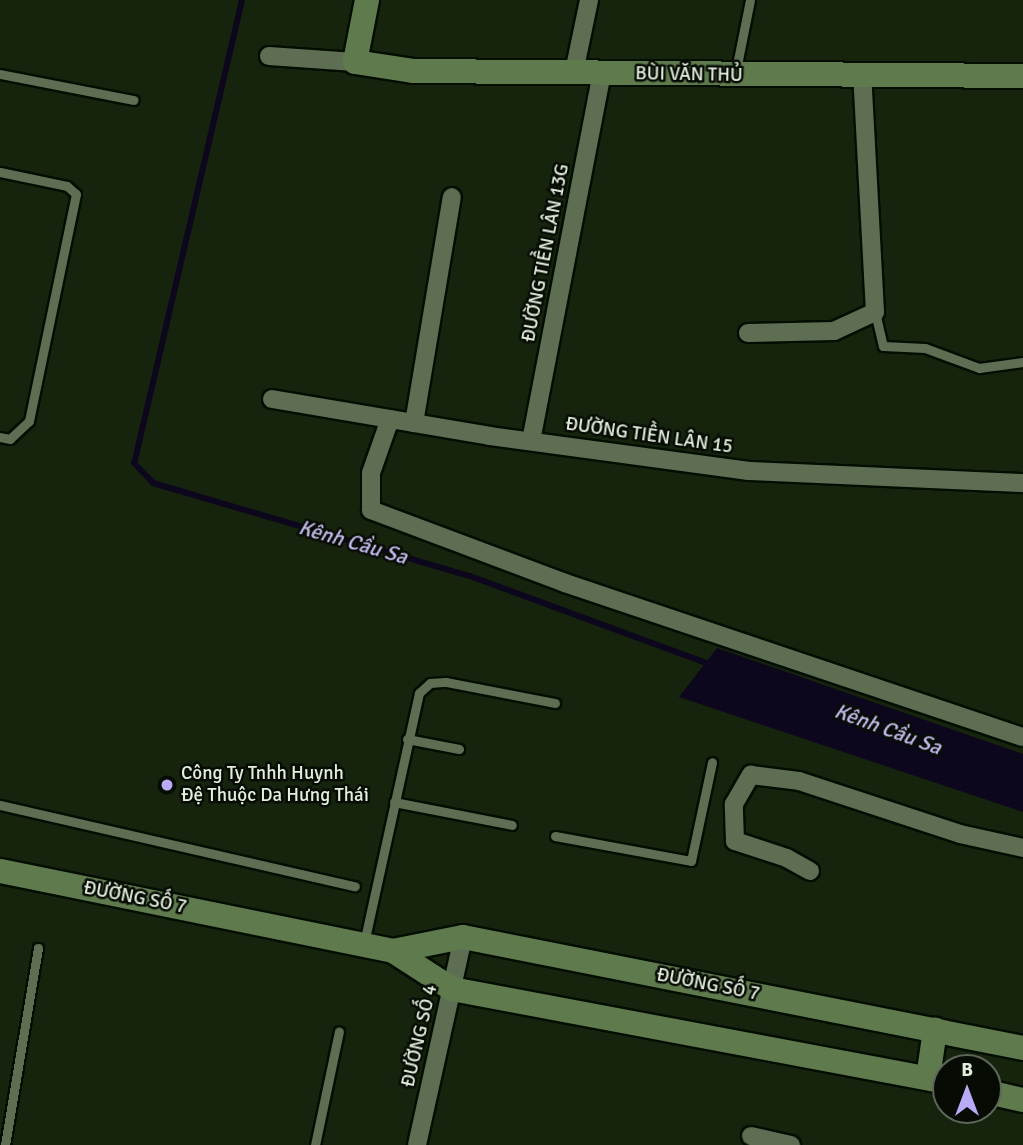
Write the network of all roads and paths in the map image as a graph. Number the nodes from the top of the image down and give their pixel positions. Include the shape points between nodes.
1 (368, 0) edge
2 (589, 0) edge
3 (750, 0) edge
4 (268, 56) dead end
5 (355, 62) junction
6 (574, 72) junction
7 (602, 73) junction
8 (0, 74) edge
9 (862, 75) junction
10 (735, 76) junction
11 (1023, 76) edge
12 (134, 100) dead end
13 (0, 172) edge
14 (452, 197) dead end
15 (875, 312) junction
16 (748, 333) dead end
17 (1023, 362) edge
18 (272, 399) dead end
19 (390, 419) junction
20 (414, 423) junction
21 (0, 437) edge
22 (531, 441) junction
23 (1023, 482) edge
24 (555, 704) dead end
25 (1023, 737) edge
26 (407, 740) junction
27 (459, 750) dead end
28 (712, 762) dead end
29 (394, 802) junction
30 (0, 805) edge
31 (512, 825) dead end
32 (555, 836) dead end
33 (1023, 848) edge
34 (0, 871) edge
35 (810, 871) dead end
36 (355, 886) dead end
37 (463, 937) junction
38 (364, 945) junction
39 (38, 948) dead end
40 (393, 951) junction
41 (452, 989) junction
42 (935, 1030) junction
43 (339, 1031) dead end
44 (1023, 1048) edge
45 (936, 1054) edge
46 (932, 1079) edge
47 (1002, 1095) edge
48 (1023, 1100) edge
49 (751, 1136) dead end
50 (5, 1145) edge
51 (315, 1145) edge
52 (417, 1145) edge
53 (791, 1145) edge

1 - 5 street
2 - 6 street
3 - 10 lane
4 - 5 street
5 - 6 street, BÙI VĂN THỦ via 414,71
6 - 7 street, BÙI VĂN THỦ
7 - 10 street, BÙI VĂN THỦ
7 - 22 street, ĐƯỜNG TIỀN LÂN 13G
8 - 12 lane
9 - 10 street, BÙI VĂN THỦ
9 - 11 street, BÙI VĂN THỦ
9 - 15 street
13 - 21 lane via 66,186 76,194 29,421 10,439
14 - 20 street
15 - 16 street via 834,331
15 - 17 lane via 883,345 925,348 979,368
18 - 19 street, ĐƯỜNG TIỀN LÂN 15
19 - 20 street, ĐƯỜNG TIỀN LÂN 15
19 - 25 street via 372,473 371,510 578,587
20 - 22 street, ĐƯỜNG TIỀN LÂN 15
22 - 23 street, ĐƯỜNG TIỀN LÂN 15 via 747,471
24 - 26 lane via 436,682 419,693
26 - 27 lane
26 - 29 lane
28 - 32 lane via 691,861
29 - 31 lane
29 - 38 lane
30 - 36 lane
33 - 35 street via 960,834 799,781 751,775 734,804 735,841 787,858
34 - 38 street, ĐƯỜNG SỐ 7
37 - 40 street, ĐƯỜNG SỐ 7
37 - 41 street, ĐƯỜNG SỐ 4
37 - 42 street, ĐƯỜNG SỐ 7
38 - 40 street, ĐƯỜNG SỐ 7
39 - 50 lane
40 - 41 street, ĐƯỜNG SỐ 7
41 - 46 street, ĐƯỜNG SỐ 7
41 - 52 street, ĐƯỜNG SỐ 4
42 - 44 street, ĐƯỜNG SỐ 7
42 - 45 street
43 - 51 lane
47 - 48 street
49 - 53 street

